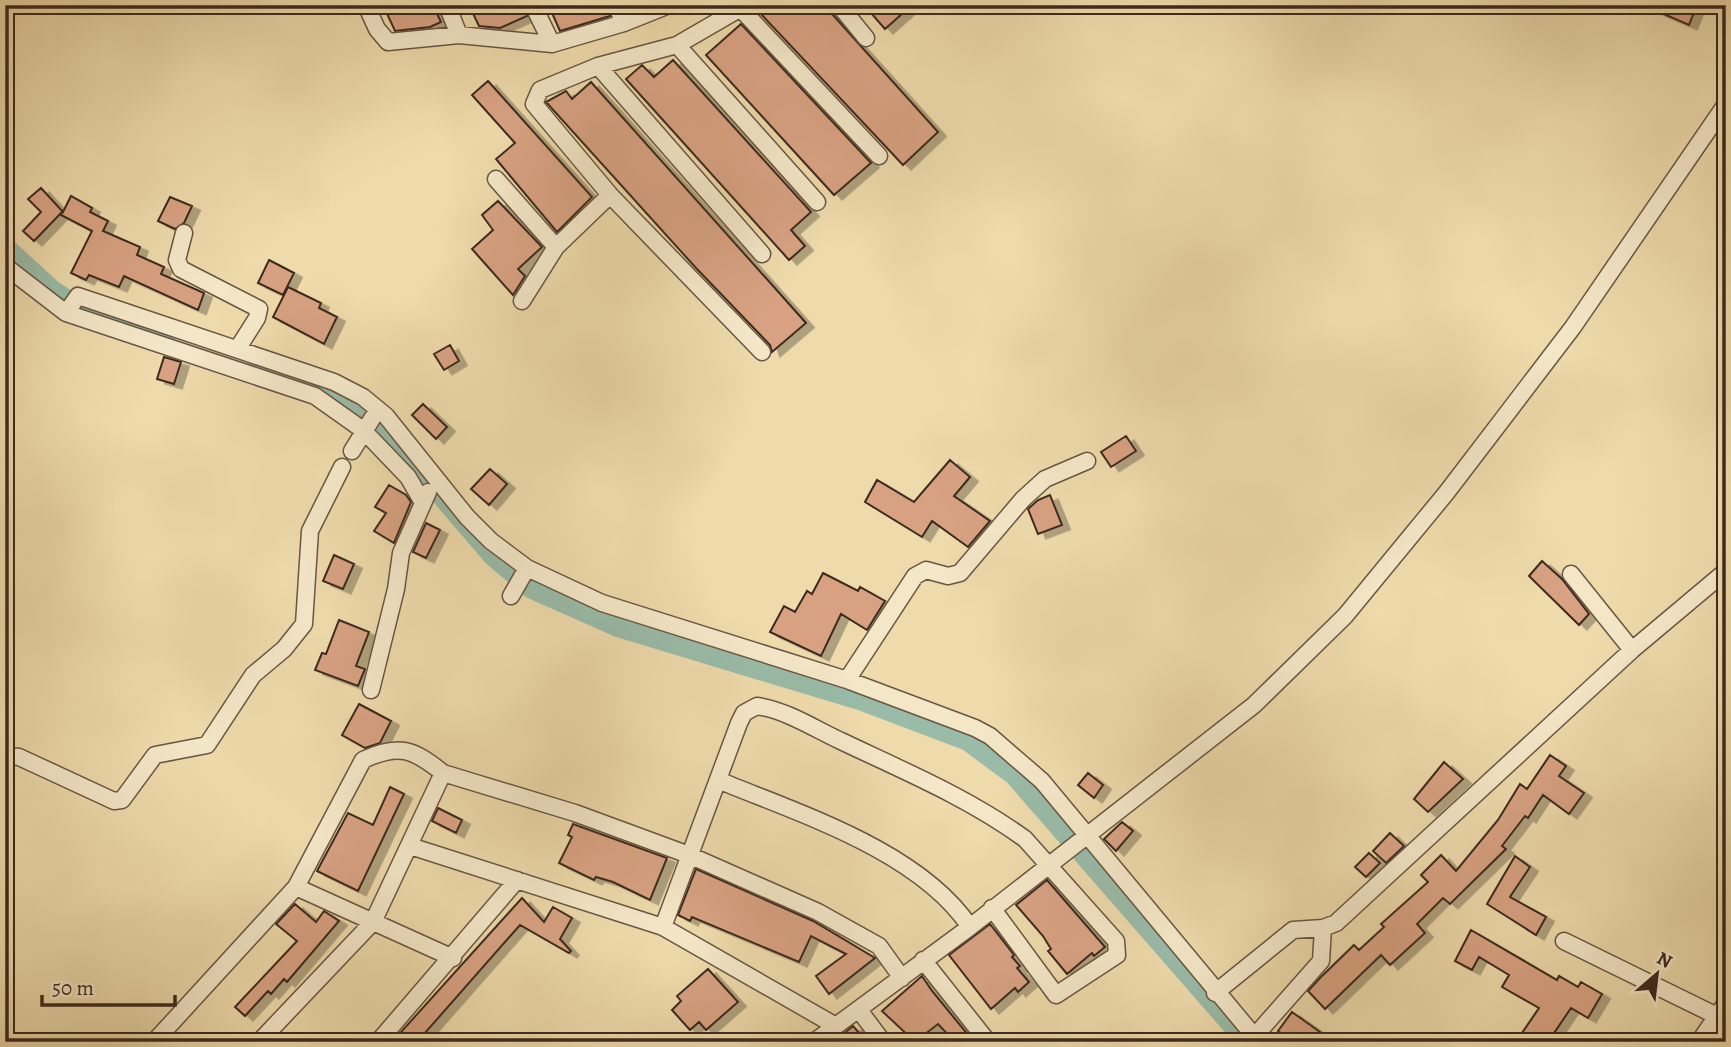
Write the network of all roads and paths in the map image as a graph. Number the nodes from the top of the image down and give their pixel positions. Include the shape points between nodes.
1 (366, 5) edge
2 (447, 5) edge
3 (533, 5) edge
4 (616, 5) edge
5 (669, 5) edge
6 (839, 5) edge
7 (743, 7) edge
8 (624, 23) junction
9 (459, 35) junction
10 (866, 37) dead end
11 (552, 44) junction
12 (677, 45) junction
13 (598, 66) junction
14 (1726, 104) edge
15 (879, 156) dead end
16 (496, 180) dead end
17 (610, 195) junction
18 (817, 202) dead end
19 (184, 233) dead end
20 (556, 247) junction
21 (762, 254) dead end
22 (5, 266) edge
23 (522, 300) dead end
24 (71, 307) junction
25 (238, 348) junction
26 (762, 352) dead end
27 (370, 420) junction
28 (352, 451) dead end
29 (1087, 461) dead end
30 (342, 467) dead end
31 (429, 490) junction
32 (1726, 571) edge
33 (1570, 574) dead end
34 (1632, 650) junction
35 (847, 680) junction
36 (371, 690) dead end
37 (5, 759) edge
38 (443, 773) junction
39 (718, 780) junction
40 (1084, 837) junction
41 (410, 846) junction
42 (690, 855) junction
43 (1052, 863) junction
44 (517, 880) junction
45 (296, 887) junction
46 (992, 908) junction
47 (373, 922) junction
48 (663, 927) junction
49 (970, 927) junction
50 (1323, 928) junction
51 (1564, 941) dead end
52 (453, 958) junction
53 (923, 960) junction
54 (902, 978) junction
55 (1215, 993) junction
56 (1721, 1009) edge
57 (859, 1010) junction
58 (836, 1026) junction
59 (1256, 1039) edge
60 (154, 1042) edge
61 (259, 1042) edge
62 (378, 1042) edge
63 (814, 1042) edge
64 (883, 1042) edge
65 (988, 1042) edge
66 (1213, 1042) edge
67 (1221, 1042) edge
68 (1699, 1042) edge

1 - 9 street via 388,42
2 - 9 street
3 - 11 street
4 - 8 street
5 - 8 street
6 - 10 street
7 - 12 street
7 - 15 street
8 - 11 street
9 - 11 street
12 - 13 street
12 - 18 street
13 - 17 street via 540,90 534,104
13 - 21 street
14 - 40 street via 1573,327 1345,616 1254,705
16 - 20 street
17 - 20 street
17 - 26 street
19 - 25 street via 177,260 181,269 259,309
20 - 23 street
22 - 24 street
24 - 25 street via 78,296
24 - 27 street
25 - 27 street via 317,374 363,397
27 - 28 street
27 - 31 street via 408,477
27 - 31 street via 393,423
29 - 35 street via 1045,479 960,573 948,576 926,570 915,576
30 - 37 street via 310,531 304,624 284,649 253,675 207,745 155,755 122,800 114,801 19,757
31 - 35 street via 491,541 520,580
31 - 36 street via 401,553
32 - 34 street
33 - 34 street
34 - 50 street via 1336,923
35 - 40 street via 982,731 1042,781
38 - 41 street
38 - 42 street via 575,813
38 - 45 street via 409,750 389,751 363,761
39 - 42 street
39 - 43 street via 744,713 764,707 938,787 997,820
39 - 49 street via 854,837 930,882
40 - 43 street
40 - 55 street
41 - 44 street
41 - 47 street
42 - 48 street
42 - 54 street via 871,940 887,953
43 - 46 street
43 - 46 street via 1116,941 1117,955 1056,995
44 - 48 street
44 - 52 street
45 - 47 street
45 - 60 street
46 - 49 street
47 - 52 street
47 - 61 street
48 - 58 street
49 - 53 street
50 - 55 street via 1293,930
50 - 59 street via 1321,961
51 - 56 street
52 - 62 street
53 - 54 street
53 - 65 street
54 - 57 street
55 - 59 street
56 - 68 street
57 - 58 street
57 - 64 street
58 - 63 street
66 - 67 street

